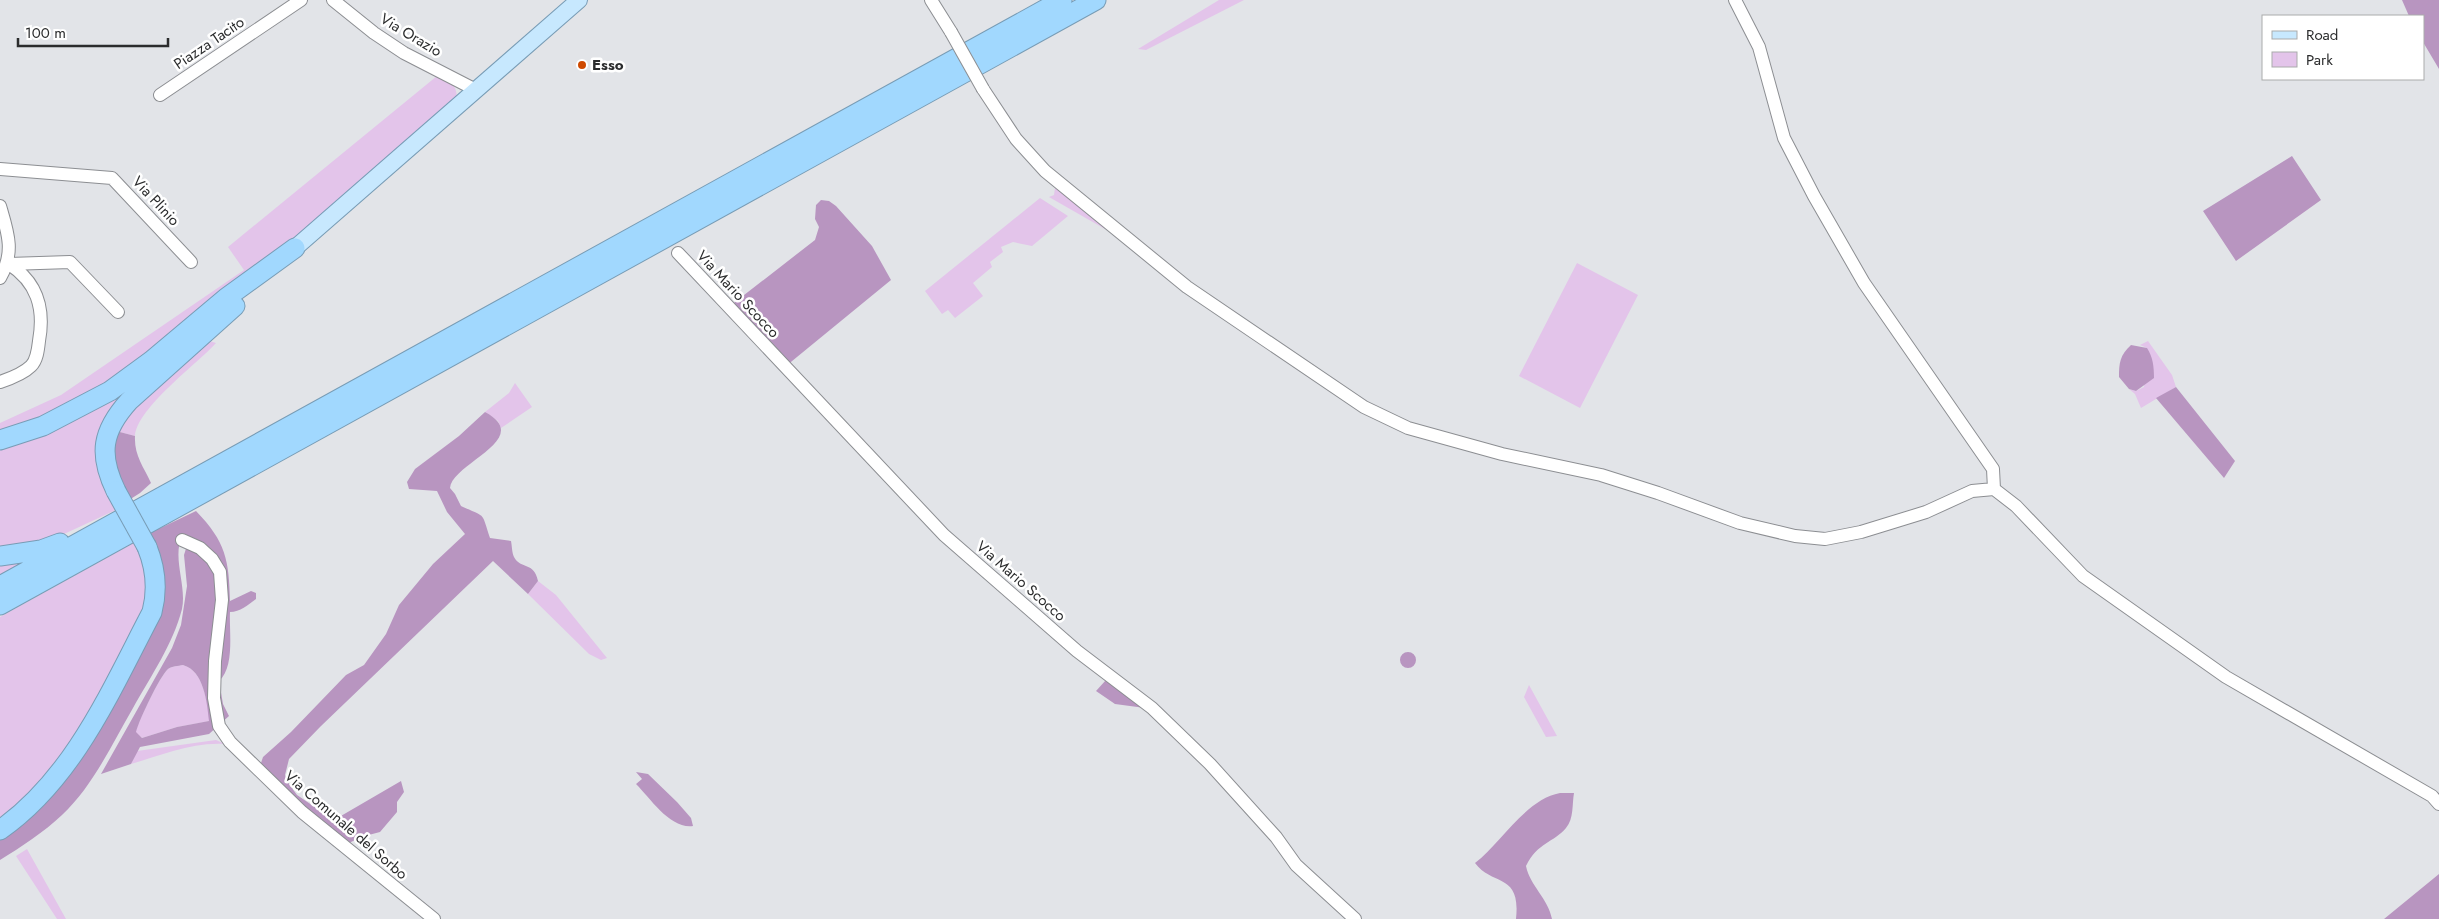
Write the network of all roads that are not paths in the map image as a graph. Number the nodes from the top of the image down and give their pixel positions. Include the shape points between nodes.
1 (301, 0) edge
2 (333, 0) edge
3 (579, 0) edge
4 (931, 0) edge
5 (1062, 0) edge
6 (1096, 0) edge
7 (1735, 0) edge
8 (476, 90) junction
9 (160, 95) dead end
10 (0, 169) edge
11 (0, 206) edge
12 (295, 248) junction
13 (678, 253) dead end
14 (191, 262) dead end
15 (9, 264) junction
16 (0, 278) edge
17 (118, 312) dead end
18 (0, 382) edge
19 (0, 440) edge
20 (1994, 489) junction
21 (143, 505) junction
22 (182, 540) dead end
23 (0, 556) edge
24 (0, 586) edge
25 (0, 606) edge
26 (2439, 804) edge
27 (0, 830) edge
28 (434, 919) edge
29 (1355, 919) edge

1 - 9 street, Piazza Tacito
2 - 8 street, Via Orazio via 404,54
3 - 8 main road
4 - 20 street, bridge via 1016,139 1045,171 1187,287 1364,407 1408,428 1502,454 1601,475 1740,523 1794,536 1825,539 1861,532 1926,512 1972,491
5 - 21 highway
6 - 25 highway
7 - 20 street via 1759,47 1784,138 1814,196 1864,283 1993,469
8 - 12 main road
10 - 14 street, Via Plinio via 112,178
11 - 15 street via 9,235
12 - 19 highway via 226,298 110,391 43,426
12 - 27 highway, bridge via 116,415 104,447 105,463 116,491 147,547 156,577 152,612 85,737 60,772 20,816
13 - 29 street, Via Mario Scocco via 944,535 1077,651 1152,708 1215,770 1276,837 1296,865
15 - 16 street
15 - 17 street via 70,262
15 - 18 street via 22,273 36,295 42,312 41,330 35,361 30,368
20 - 26 street via 2016,506 2083,576 2226,677 2376,762 2432,796
21 - 23 highway via 41,550
21 - 24 highway
22 - 28 street, Via Comunale del Sorbo via 200,548 220,572 222,600 214,698 219,726 230,742 302,812

